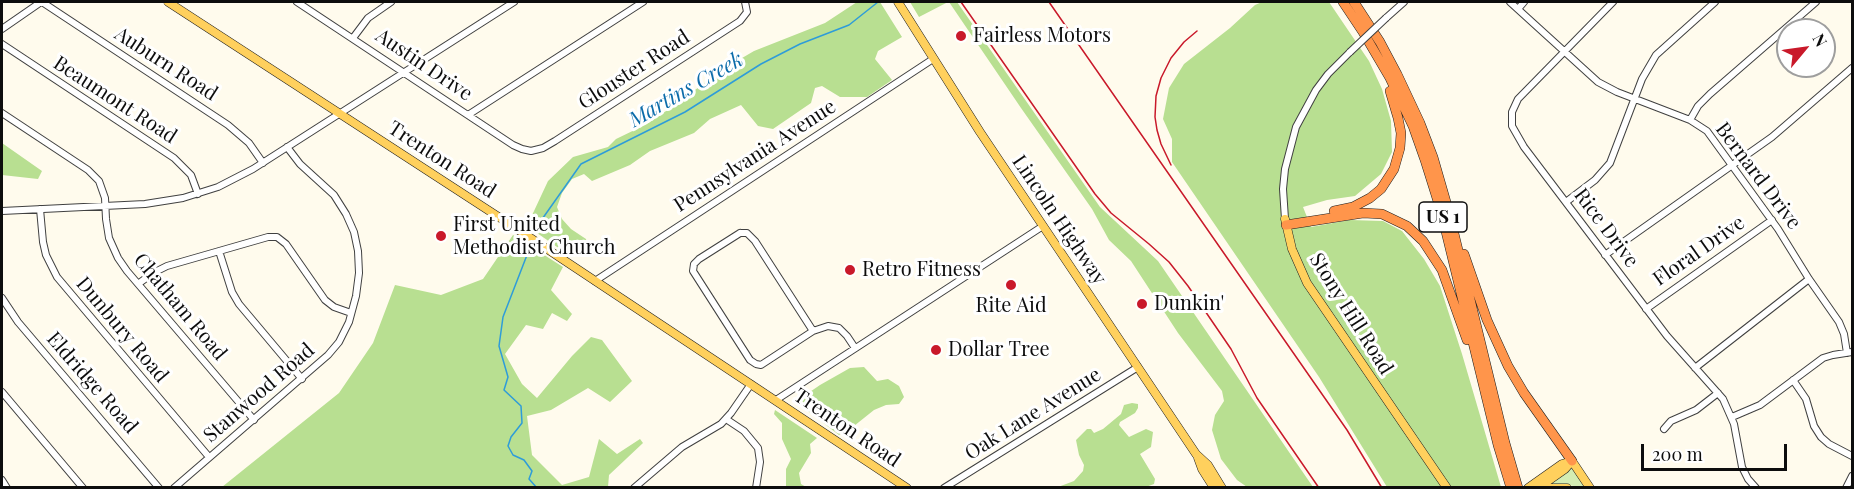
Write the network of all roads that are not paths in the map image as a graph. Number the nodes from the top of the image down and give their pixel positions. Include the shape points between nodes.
1 (42, 2) edge
2 (168, 2) edge
3 (297, 2) edge
4 (391, 2) edge
5 (514, 2) edge
6 (643, 2) edge
7 (745, 2) edge
8 (898, 2) edge
9 (1343, 2) edge
10 (1354, 2) edge
11 (1404, 2) edge
12 (1510, 2) edge
13 (1524, 2) edge
14 (1613, 2) edge
15 (1715, 2) edge
16 (1816, 2) edge
17 (1518, 9) junction
18 (2, 29) edge
19 (353, 38) junction
20 (2, 44) edge
21 (1372, 47) junction
22 (1564, 51) junction
23 (933, 58) junction
24 (1852, 68) edge
25 (404, 72) junction
26 (1635, 99) junction
27 (2, 113) edge
28 (340, 113) junction
29 (468, 115) junction
30 (1690, 120) junction
31 (287, 147) junction
32 (533, 151) joint
33 (263, 163) junction
34 (1732, 164) junction
35 (1443, 192) junction
36 (198, 194) junction
37 (1566, 202) junction
38 (105, 206) junction
39 (40, 209) junction
40 (2, 211) edge
41 (1772, 220) junction
42 (1286, 222) junction
43 (1043, 226) junction
44 (219, 251) junction
45 (1605, 255) junction
46 (1809, 279) junction
47 (595, 281) junction
48 (138, 284) junction
49 (2, 298) edge
50 (1646, 309) junction
51 (351, 314) junction
52 (813, 331) junction
53 (855, 348) junction
54 (1850, 353) edge
55 (1138, 367) junction
56 (1695, 368) junction
57 (302, 379) junction
58 (1793, 380) junction
59 (751, 384) junction
60 (2, 392) edge
61 (1718, 393) junction
62 (1487, 397) junction
63 (776, 400) junction
64 (1732, 417) junction
65 (726, 419) junction
66 (254, 420) junction
67 (1664, 429) dead end
68 (1196, 454) junction
69 (1852, 456) edge
70 (209, 457) junction
71 (1572, 461) junction
72 (1852, 476) edge
73 (2, 480) edge
74 (1513, 485) edge
75 (901, 486) edge
76 (8, 488) edge
77 (83, 488) edge
78 (159, 488) edge
79 (174, 488) edge
80 (634, 488) edge
81 (756, 488) edge
82 (944, 488) edge
83 (1214, 488) edge
84 (1222, 488) edge
85 (1447, 488) edge
86 (1528, 488) edge
87 (1538, 488) edge
88 (1547, 488) edge
89 (1567, 488) edge
90 (1590, 488) edge
91 (1756, 488) edge
92 (1846, 488) edge

1 - 18 street
1 - 33 street, Auburn Road via 228,124
2 - 28 main road, Trenton Road
3 - 19 street, Austin Drive
4 - 19 street via 368,18
5 - 25 street
6 - 29 street
7 - 32 street, Glouster Road via 747,12 740,21 555,141
8 - 23 main road, Lincoln Highway
9 - 21 highway, US 1
10 - 35 highway, US 1 via 1405,90 1427,140
11 - 42 street, Stony Hill Road, bridge via 1328,74 1296,127 1284,179
12 - 17 street, Bernard Drive
13 - 17 street
14 - 22 street, Rice Drive
15 - 26 street via 1656,55
16 - 30 street via 1710,94
17 - 22 street, Bernard Drive
19 - 25 street, Austin Drive
20 - 36 street, Beaumont Road via 174,158 191,175
21 - 42 highway via 1398,118 1400,148 1394,169 1381,189 1360,204
21 - 62 highway, US 1 via 1406,110 1431,177
22 - 26 street, Bernard Drive via 1598,82
22 - 37 street, Rice Drive via 1518,99 1511,116 1517,138
23 - 43 main road, Lincoln Highway
23 - 47 street, Pennsylvania Avenue
24 - 34 street via 1787,125
25 - 28 street
25 - 29 street, Austin Drive
26 - 30 street, Bernard Drive
26 - 37 street via 1606,169
27 - 38 street, Chatham Road via 96,177 104,190
28 - 31 street
28 - 47 main road, Trenton Road
29 - 32 street, Austin Drive via 513,145
30 - 34 street, Bernard Drive via 1707,131
31 - 33 street
31 - 51 street via 334,195 354,232 359,273
33 - 36 street
34 - 41 street, Bernard Drive
34 - 45 street
35 - 71 highway via 1498,345 1518,384
35 - 74 highway, US 1
36 - 38 street via 165,202
37 - 45 street, Rice Drive
38 - 39 street
38 - 48 street, Chatham Road via 111,245
39 - 40 street
39 - 70 street, Dunbury Road via 46,255 57,277
41 - 46 street, Bernard Drive
41 - 50 street, Floral Drive
42 - 62 highway via 1369,213 1389,216 1413,230 1428,247 1445,278
42 - 85 main road, Stony Hill Road via 1295,258 1307,283
43 - 53 street
43 - 55 main road, Lincoln Highway
44 - 48 street via 159,270
44 - 51 street via 268,237 279,238 325,300
44 - 57 street via 239,304
45 - 50 street, Rice Drive
46 - 54 street, Bernard Drive via 1842,328
46 - 56 street
47 - 59 main road, Trenton Road
48 - 66 street, Chatham Road
49 - 78 street, Eldridge Road
50 - 56 street, Rice Drive
51 - 57 street, Stanwood Road via 336,347
52 - 52 street via 747,233 734,236 694,264 694,276 756,364 767,362
52 - 53 street via 828,326 839,328
53 - 63 street
54 - 58 street via 1823,358
55 - 68 main road, Lincoln Highway
55 - 82 street, Oak Lane Avenue
56 - 61 street, Rice Drive
57 - 66 street, Stanwood Road
58 - 64 street via 1760,405
58 - 69 street via 1806,399 1821,436
59 - 63 main road, Trenton Road
59 - 65 street
60 - 77 street
61 - 64 street, Rice Drive
61 - 67 street
62 - 74 highway, US 1
63 - 75 main road, Trenton Road
64 - 91 street, Rice Drive via 1742,467
65 - 80 street via 682,447
65 - 81 street via 744,431 758,448
66 - 70 street, Stanwood Road
68 - 83 main road, Lincoln Highway
68 - 84 main road, Lincoln Highway
70 - 79 street, Stanwood Road
71 - 86 main road
71 - 87 main road
71 - 90 main road
72 - 92 street
73 - 76 street
88 - 89 main road

